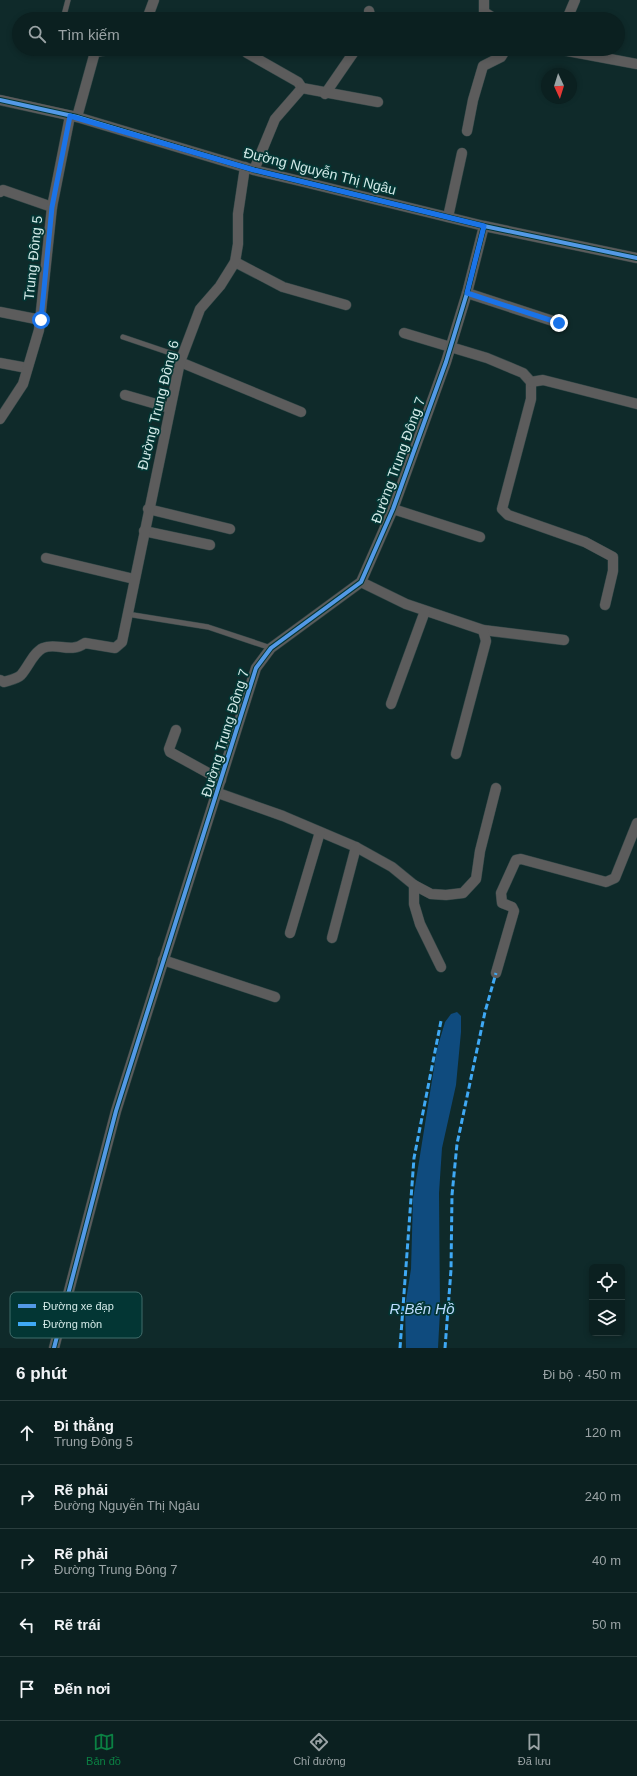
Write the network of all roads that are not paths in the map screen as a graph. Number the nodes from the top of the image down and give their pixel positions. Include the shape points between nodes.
1 (68, 0) edge
2 (154, 0) edge
3 (484, 0) edge
4 (575, 0) edge
5 (65, 12) edge
6 (150, 12) edge
7 (484, 12) edge
8 (570, 12) edge
9 (93, 56) edge
10 (253, 56) edge
11 (351, 56) edge
12 (502, 56) edge
13 (594, 56) edge
14 (637, 64) edge
15 (302, 88) junction
16 (325, 94) junction
17 (0, 100) edge
18 (378, 102) dead end
19 (73, 116) junction
20 (467, 131) dead end
21 (462, 153) dead end
22 (250, 168) junction
23 (0, 192) edge
24 (52, 207) junction
25 (448, 217) junction
26 (484, 226) junction
27 (637, 258) edge
28 (235, 262) junction
29 (467, 293) junction
30 (346, 304) dead end
31 (0, 312) edge
32 (41, 320) junction
33 (559, 323) dead end
34 (404, 333) dead end
35 (123, 336) dead end
36 (450, 348) junction
37 (181, 359) junction
38 (0, 363) edge
39 (27, 368) junction
40 (531, 382) junction
41 (125, 395) dead end
42 (637, 404) edge
43 (170, 408) junction
44 (301, 412) dead end
45 (1, 414) edge
46 (148, 509) junction
47 (393, 509) junction
48 (230, 529) dead end
49 (144, 531) junction
50 (480, 537) dead end
51 (210, 545) dead end
52 (46, 558) dead end
53 (134, 579) junction
54 (361, 582) junction
55 (605, 605) dead end
56 (425, 611) junction
57 (127, 614) junction
58 (483, 630) junction
59 (564, 640) dead end
60 (271, 648) junction
61 (0, 680) edge
62 (391, 704) dead end
63 (176, 730) dead end
64 (456, 754) dead end
65 (221, 780) junction
66 (496, 788) dead end
67 (218, 793) junction
68 (637, 823) edge
69 (320, 832) junction
70 (356, 847) junction
71 (414, 885) junction
72 (290, 933) dead end
73 (332, 938) dead end
74 (163, 960) junction
75 (441, 967) dead end
76 (496, 973) dead end
77 (274, 997) dead end
78 (69, 1292) edge
79 (57, 1338) edge
80 (54, 1348) edge

1 - 5 lane
2 - 6 street
3 - 7 street
4 - 8 street
9 - 19 street, Trung Đông 5
10 - 15 street via 298,82
11 - 16 street
12 - 20 street via 483,66
13 - 14 street
15 - 16 street
15 - 22 street, Đường Trung Đông 6 via 275,119
16 - 18 street
17 - 19 street, Đường Nguyễn Thị Ngâu
19 - 22 street, Đường Nguyễn Thị Ngâu
19 - 24 street, Trung Đông 5
21 - 25 street
22 - 25 street, Đường Nguyễn Thị Ngâu
22 - 28 street, Đường Trung Đông 6 via 238,214
23 - 24 street via 3,190
24 - 32 street, Trung Đông 5
25 - 26 street, Đường Nguyễn Thị Ngâu
26 - 27 street, Đường Nguyễn Thị Ngâu
26 - 29 street, Đường Trung Đông 7
28 - 30 street via 284,288
28 - 37 street, Đường Trung Đông 6 via 220,286 200,309
29 - 33 street
29 - 36 street, Đường Trung Đông 7
31 - 32 street
32 - 39 street, Trung Đông 5
34 - 36 street
35 - 37 lane
36 - 40 street via 487,358 524,373
36 - 47 street, Đường Trung Đông 7
37 - 43 street, Đường Trung Đông 6
37 - 44 street
38 - 39 street
39 - 45 street, Trung Đông 5 via 23,384
40 - 42 street via 543,380
40 - 55 street via 531,399 502,509 508,515 585,542 614,557
41 - 43 street
43 - 46 street, Đường Trung Đông 6
46 - 48 street
46 - 49 street, Đường Trung Đông 6
47 - 50 street
47 - 54 street, Đường Trung Đông 7
49 - 51 street
49 - 53 street, Đường Trung Đông 6
52 - 53 street
53 - 57 street, Đường Trung Đông 6
54 - 56 street
54 - 60 street, Đường Trung Đông 7
56 - 58 street
56 - 62 street
57 - 60 lane via 208,627
57 - 61 street, Đường Trung Đông 6 via 122,642 115,648 86,643 78,648 42,648 20,676 4,682
58 - 59 street
58 - 64 street via 486,641
60 - 65 street, Đường Trung Đông 7 via 256,668
63 - 65 street via 170,752
65 - 67 street, Đường Trung Đông 7
66 - 71 street via 476,878 463,892 446,895 431,894
67 - 69 street
67 - 74 street, Đường Trung Đông 7
68 - 76 street via 615,878 611,881 606,882 521,859 516,860 501,893 502,903 512,907 514,911
69 - 70 street
69 - 72 street
70 - 71 street via 392,867
70 - 73 street
71 - 75 street via 414,904 420,924
74 - 77 street
74 - 78 street, Đường Trung Đông 7 via 116,1111
79 - 80 street, Đường Trung Đông 7

